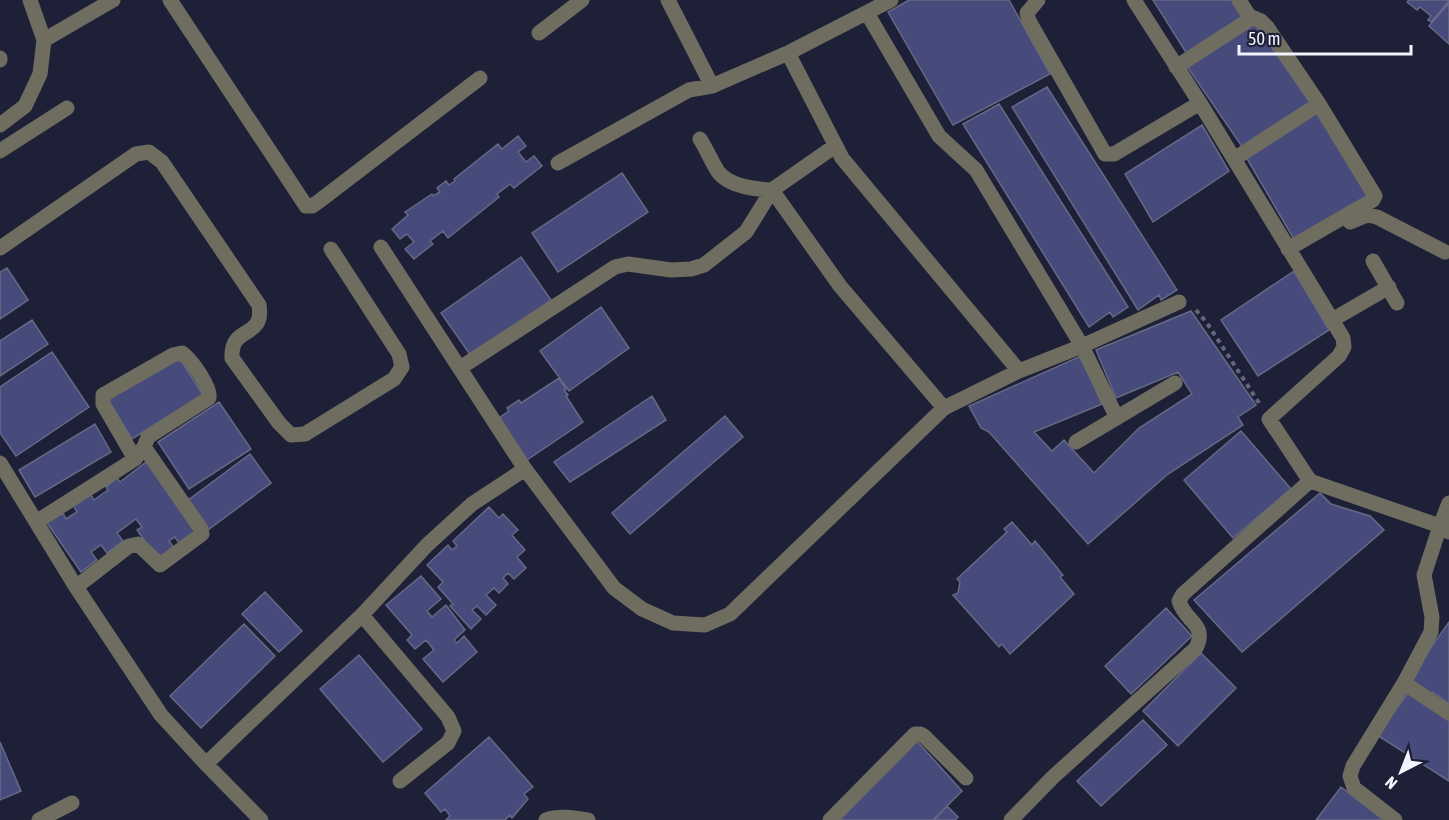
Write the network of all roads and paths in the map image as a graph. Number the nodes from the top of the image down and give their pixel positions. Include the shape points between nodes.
1 (30, 0) edge
2 (113, 0) edge
3 (170, 0) edge
4 (582, 0) edge
5 (668, 0) edge
6 (891, 0) edge
7 (1038, 0) edge
8 (1134, 0) edge
9 (1239, 0) edge
10 (867, 13) junction
11 (1252, 18) junction
12 (539, 33) dead end
13 (44, 40) junction
14 (788, 53) junction
15 (1176, 67) junction
16 (480, 78) dead end
17 (712, 86) junction
18 (1200, 103) junction
19 (1319, 104) junction
20 (67, 108) dead end
21 (0, 125) edge
22 (700, 139) dead end
23 (836, 146) junction
24 (0, 152) edge
25 (1234, 159) junction
26 (558, 164) dead end
27 (772, 190) junction
28 (381, 247) dead end
29 (0, 248) edge
30 (330, 249) dead end
31 (1445, 252) dead end
32 (1291, 253) junction
33 (1373, 261) dead end
34 (1389, 287) junction
35 (1179, 302) joint
36 (1397, 303) dead end
37 (1332, 320) junction
38 (1082, 346) junction
39 (460, 368) junction
40 (1019, 371) junction
41 (1175, 383) dead end
42 (944, 408) junction
43 (1117, 418) junction
44 (1269, 419) junction
45 (1076, 442) dead end
46 (140, 453) junction
47 (0, 463) edge
48 (525, 469) junction
49 (1310, 481) junction
50 (1449, 503) edge
51 (36, 522) junction
52 (1444, 529) edge
53 (76, 587) junction
54 (362, 615) junction
55 (1404, 683) junction
56 (1449, 713) edge
57 (206, 764) junction
58 (966, 778) dead end
59 (400, 781) dead end
60 (72, 803) dead end
61 (39, 820) edge
62 (261, 820) edge
63 (546, 820) edge
64 (588, 820) edge
65 (830, 820) edge
66 (1011, 820) edge
67 (1395, 820) edge

1 - 13 street
2 - 13 street
3 - 16 street via 306,206 318,202
4 - 12 street
5 - 17 street
6 - 10 street
7 - 18 street via 1027,13 1029,21 1105,154 1114,154
8 - 15 street
9 - 11 street
10 - 14 street
10 - 38 street via 939,136 976,170
11 - 15 street
11 - 19 street via 1267,27
13 - 21 street via 40,74 25,106
14 - 17 street
14 - 23 street
15 - 18 street
17 - 26 street via 689,90
18 - 25 street
19 - 25 street
19 - 32 street via 1375,196
20 - 24 street
22 - 27 street via 720,173 734,183
23 - 27 street
23 - 40 street
25 - 32 street
27 - 39 street via 746,232 704,265 671,270 628,264 615,267
27 - 42 street via 840,286
28 - 39 street
29 - 30 street via 136,153 149,152 162,162 259,305 261,318 257,326 237,338 231,346 232,358 291,435 305,434 394,379 402,368 399,354
31 - 32 street via 1367,215
32 - 37 street
33 - 34 street
34 - 36 street
34 - 37 street
35 - 38 street
35 - 44 path via 1194,309 1207,323
37 - 44 street via 1343,339 1339,356
38 - 40 street
38 - 43 street
39 - 48 street
40 - 42 street
41 - 43 street
42 - 48 street via 730,614 705,625 673,623 642,609 614,588
43 - 45 street
44 - 49 street
46 - 46 street via 148,437 210,396 182,352 103,395 103,404
46 - 51 street
46 - 53 street via 202,534 160,565 138,544 129,546
47 - 51 street
48 - 54 street via 472,504 403,568
49 - 52 street
49 - 66 street via 1183,594 1179,601 1182,610 1198,627 1201,638 1196,648
50 - 52 street
51 - 53 street
52 - 55 street via 1424,575 1431,632
53 - 57 street via 161,716
54 - 57 street
54 - 59 street via 448,717 454,731 447,743
55 - 56 street
55 - 67 street via 1350,776 1354,788
57 - 62 street
58 - 65 street via 924,736 915,734
60 - 61 street
63 - 64 street

